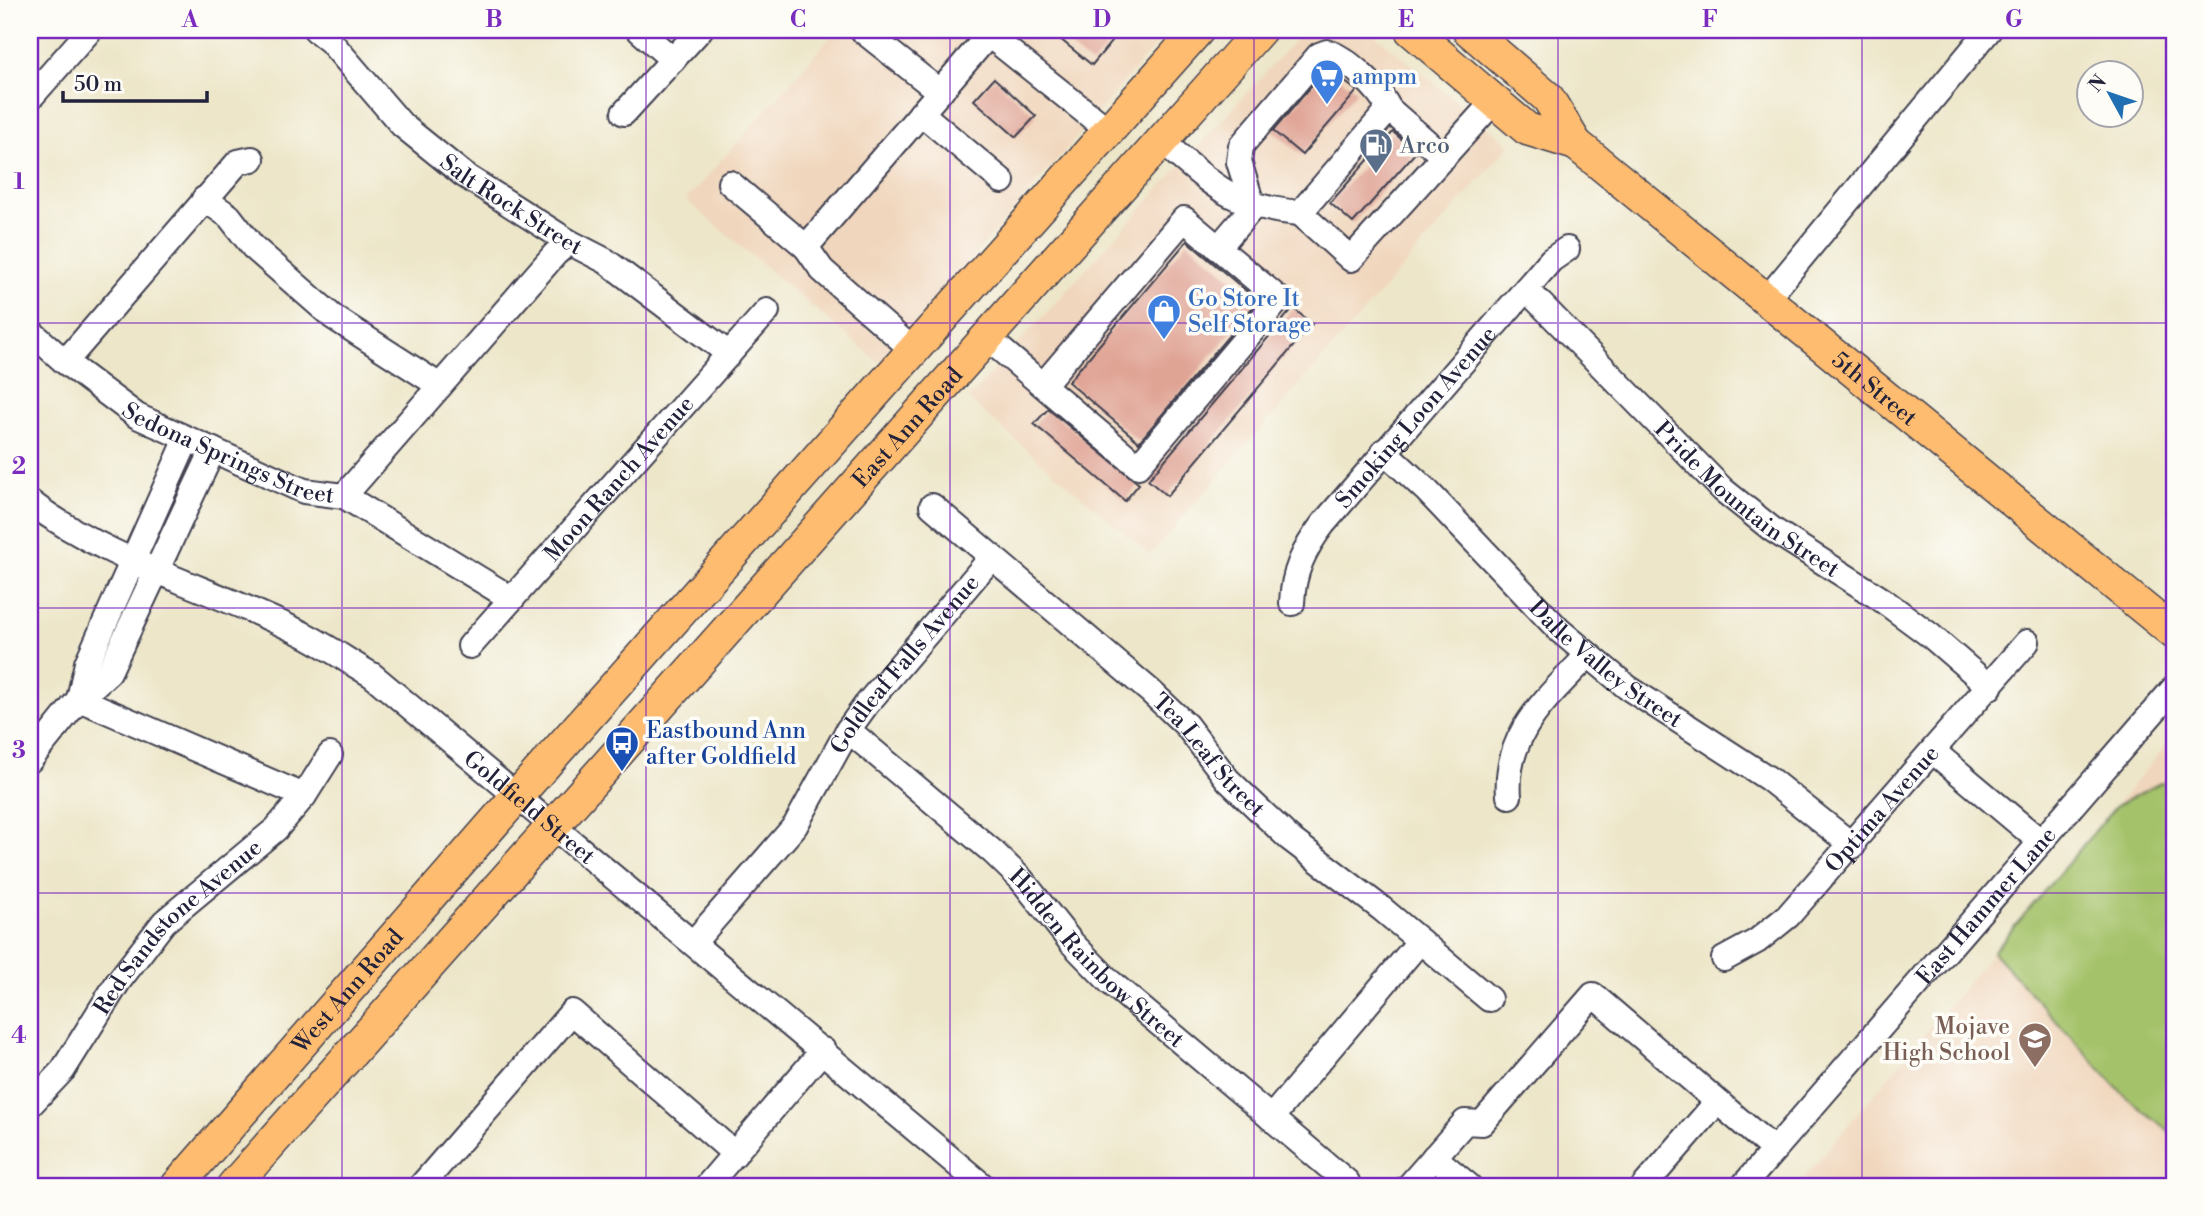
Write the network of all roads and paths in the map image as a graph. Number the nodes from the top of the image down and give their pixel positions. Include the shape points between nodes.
1 (90, 30) edge
2 (316, 30) edge
3 (639, 30) edge
4 (700, 30) edge
5 (1198, 30) edge
6 (1260, 30) edge
7 (1411, 30) edge
8 (1469, 30) edge
9 (1989, 30) edge
10 (863, 31) edge
11 (991, 32) edge
12 (673, 60) junction
13 (940, 92) junction
14 (30, 98) edge
15 (1494, 101) junction
16 (1389, 109) junction
17 (624, 113) dead end
18 (921, 113) junction
19 (1108, 130) junction
20 (1160, 140) junction
21 (1576, 144) junction
22 (1444, 156) junction
23 (252, 159) dead end
24 (1002, 181) dead end
25 (730, 183) dead end
26 (204, 199) junction
27 (1253, 207) junction
28 (1300, 213) junction
29 (569, 242) junction
30 (806, 247) junction
31 (1219, 248) junction
32 (1567, 249) dead end
33 (1526, 289) junction
34 (1766, 300) junction
35 (767, 311) dead end
36 (30, 331) edge
37 (986, 337) junction
38 (913, 350) junction
39 (729, 354) junction
40 (65, 362) junction
41 (1043, 385) junction
42 (440, 386) junction
43 (187, 439) junction
44 (213, 450) junction
45 (1384, 451) junction
46 (862, 477) junction
47 (164, 489) junction
48 (344, 496) junction
49 (189, 500) junction
50 (30, 502) edge
51 (932, 506) dead end
52 (992, 556) junction
53 (131, 560) junction
54 (156, 572) junction
55 (512, 599) junction
56 (1292, 603) dead end
57 (2174, 633) edge
58 (2027, 642) dead end
59 (470, 646) dead end
60 (1588, 655) junction
61 (1990, 687) junction
62 (2174, 688) edge
63 (79, 699) junction
64 (848, 730) junction
65 (1934, 752) junction
66 (330, 755) dead end
67 (30, 760) edge
68 (518, 795) junction
69 (304, 796) junction
70 (1509, 796) dead end
71 (554, 825) junction
72 (2041, 842) junction
73 (1853, 846) junction
74 (1420, 941) junction
75 (694, 943) junction
76 (1724, 959) dead end
77 (1489, 999) dead end
78 (823, 1050) junction
79 (1717, 1102) junction
80 (30, 1105) edge
81 (1271, 1118) junction
82 (1774, 1150) junction
83 (735, 1154) junction
84 (1434, 1157) junction
85 (1347, 1182) dead end
86 (177, 1186) edge
87 (233, 1186) edge
88 (421, 1186) edge
89 (707, 1186) edge
90 (983, 1186) edge
91 (1409, 1186) edge
92 (1469, 1186) edge
93 (1644, 1186) edge
94 (1743, 1186) edge

1 - 14 street
2 - 29 street, Salt Rock Street via 402,125 464,176
3 - 12 street
4 - 12 street
5 - 19 main road, East Ann Road
6 - 20 main road, East Ann Road
7 - 15 main road, 5th Street
8 - 21 main road, 5th Street via 1548,98
9 - 34 street
10 - 13 street
11 - 13 street
11 - 19 street
12 - 17 street
13 - 18 street
15 - 21 main road, 5th Street via 1527,129
15 - 22 street
16 - 22 street
16 - 27 street via 1379,91 1335,54 1319,55 1241,146 1239,162
16 - 28 street
18 - 24 street
18 - 30 street
19 - 38 main road, East Ann Road
20 - 27 street via 1226,194
20 - 37 main road, East Ann Road
21 - 34 main road, 5th Street
22 - 28 street via 1351,259
23 - 26 street via 238,162
25 - 30 street
26 - 40 street
26 - 42 street via 229,216 253,247 333,317
27 - 28 street
27 - 31 street
29 - 39 street, Salt Rock Street via 606,261
29 - 42 street
30 - 38 street via 822,270
31 - 41 street via 1184,219
31 - 41 street via 1279,299 1138,466
32 - 33 street, Smoking Loon Avenue via 1550,260
33 - 45 street, Smoking Loon Avenue
33 - 61 street, Pride Mountain Street via 1723,490 1773,530 1881,599
34 - 57 main road, 5th Street
35 - 39 street, Moon Ranch Avenue
36 - 40 street, Sedona Springs Street
37 - 41 street
37 - 46 main road, East Ann Road
38 - 46 main road via 924,365 921,378
38 - 68 main road, East Ann Road
39 - 55 street, Moon Ranch Avenue
40 - 43 street, Sedona Springs Street via 136,416
42 - 48 street
43 - 44 street, Sedona Springs Street
43 - 47 street
44 - 48 street, Sedona Springs Street via 304,491
44 - 49 street
45 - 56 street, Smoking Loon Avenue via 1311,539 1293,578
45 - 60 street, Dalle Valley Street via 1534,606
46 - 71 main road, East Ann Road
47 - 49 street
47 - 53 street
48 - 55 street, Sedona Springs Street
49 - 54 street
50 - 53 street, Goldfield Street
51 - 52 street, Tea Leaf Street
52 - 64 street, Goldleaf Falls Avenue
52 - 74 street, Tea Leaf Street via 1186,725 1228,780 1280,830
53 - 54 street, Goldfield Street
53 - 63 street via 87,663
54 - 63 street via 109,672
54 - 68 street, Goldfield Street via 303,634 361,668
55 - 59 street, Moon Ranch Avenue
58 - 61 street, Optima Avenue
60 - 70 street via 1522,731 1507,771
60 - 73 street, Dalle Valley Street via 1658,710 1769,779
61 - 65 street, Optima Avenue
62 - 72 street, East Hammer Lane
63 - 67 street
63 - 69 street
64 - 75 street, Goldleaf Falls Avenue via 794,825
64 - 81 street, Hidden Rainbow Street via 1021,878 1071,942 1110,982
65 - 72 street
65 - 73 street, Optima Avenue
66 - 69 street, Red Sandstone Avenue
68 - 71 street, Goldfield Street
68 - 86 main road, West Ann Road
69 - 80 street, Red Sandstone Avenue via 276,829 164,922 118,982 63,1070
71 - 75 street, Goldfield Street
71 - 87 main road, West Ann Road
72 - 82 street, East Hammer Lane
73 - 76 street, Optima Avenue via 1788,916
74 - 77 street, Tea Leaf Street
74 - 81 street
75 - 78 street, Goldfield Street
78 - 83 street
78 - 90 street, Goldfield Street
79 - 82 street
79 - 84 street via 1593,995 1482,1123 1465,1122
79 - 93 street
81 - 85 street, Hidden Rainbow Street
82 - 94 street, East Hammer Lane
83 - 88 street via 572,1012
83 - 89 street
84 - 91 street
84 - 92 street

